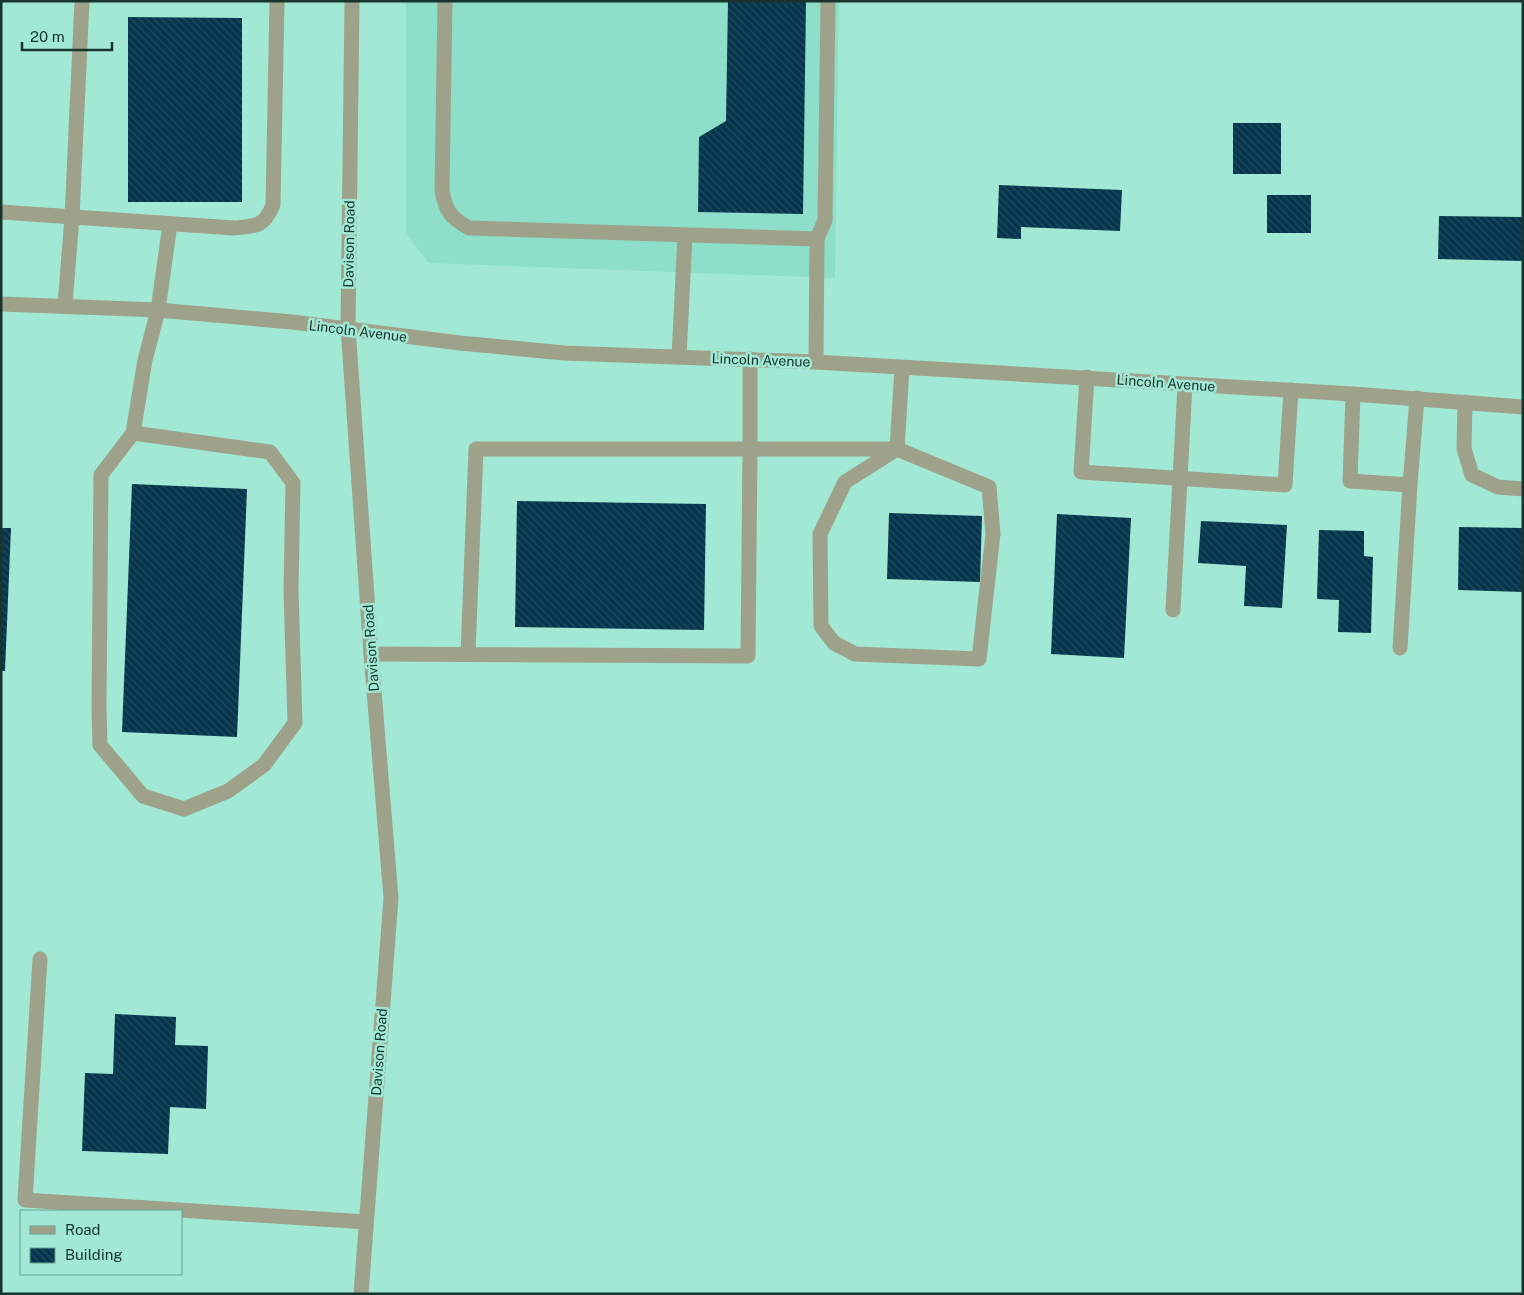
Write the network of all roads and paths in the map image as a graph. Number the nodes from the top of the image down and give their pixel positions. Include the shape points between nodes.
1 (82, 1) edge
2 (277, 1) edge
3 (352, 1) edge
4 (445, 1) edge
5 (828, 1) edge
6 (1, 212) edge
7 (72, 217) junction
8 (170, 224) junction
9 (685, 235) junction
10 (817, 239) junction
11 (1, 304) edge
12 (65, 305) junction
13 (158, 310) junction
14 (348, 328) junction
15 (679, 356) junction
16 (750, 359) junction
17 (816, 362) junction
18 (902, 368) junction
19 (1087, 377) junction
20 (1186, 385) junction
21 (1292, 390) junction
22 (1353, 394) junction
23 (1417, 398) junction
24 (1465, 402) junction
25 (1523, 407) edge
26 (133, 434) junction
27 (750, 448) junction
28 (897, 448) junction
29 (1180, 478) junction
30 (1410, 485) junction
31 (1523, 489) edge
32 (1173, 610) dead end
33 (1400, 648) dead end
34 (371, 654) junction
35 (468, 654) junction
36 (40, 959) dead end
37 (180, 1210) edge
38 (182, 1210) edge
39 (366, 1222) junction
40 (361, 1294) edge

1 - 7 street
2 - 8 street via 273,205 268,218 255,226 234,228
3 - 14 street, Davison Road
4 - 9 street via 442,191 445,207 455,221 469,228
5 - 10 street via 825,220
6 - 7 street
7 - 8 street
7 - 12 street
8 - 13 street
9 - 10 street
9 - 15 street
10 - 17 street
11 - 12 street, Lincoln Avenue
12 - 13 street, Lincoln Avenue
13 - 14 street, Lincoln Avenue
13 - 26 street via 145,360
14 - 15 street, Lincoln Avenue via 527,350
14 - 34 street, Davison Road
15 - 16 street, Lincoln Avenue
16 - 17 street, Lincoln Avenue
16 - 27 street
17 - 18 street, Lincoln Avenue
18 - 19 street, Lincoln Avenue
18 - 28 street
19 - 20 street, Lincoln Avenue
19 - 29 street via 1081,472
20 - 21 street, Lincoln Avenue
20 - 29 street
21 - 22 street, Lincoln Avenue
21 - 29 street via 1285,485
22 - 23 street, Lincoln Avenue
22 - 30 street via 1350,481
23 - 24 street, Lincoln Avenue
23 - 30 street
24 - 25 street, Lincoln Avenue
24 - 31 street via 1464,449 1472,475 1498,487
26 - 26 street via 101,475 100,745 143,796 184,809 228,791 264,765 295,722 291,590 293,483 270,452
27 - 28 street
27 - 35 street via 476,448
27 - 35 street via 748,656
28 - 28 street via 845,482 820,534 822,626 834,643 855,654 979,659 993,534 989,487
29 - 32 street
30 - 33 street
34 - 35 street
34 - 39 street, Davison Road via 391,898
36 - 37 street via 25,1200
38 - 39 street
39 - 40 street, Davison Road

